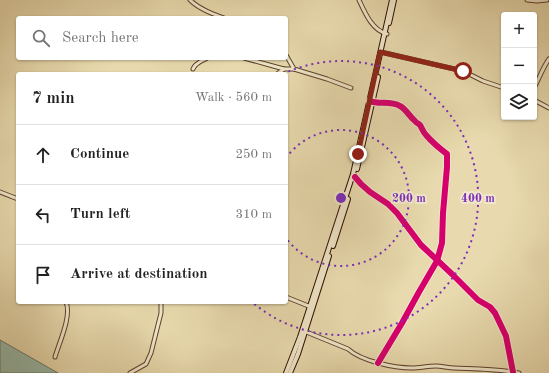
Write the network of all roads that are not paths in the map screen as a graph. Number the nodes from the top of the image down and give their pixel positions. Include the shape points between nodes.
1 (190, 0) edge
2 (359, 0) edge
3 (393, 0) edge
4 (527, 0) edge
5 (547, 0) edge
6 (220, 16) edge
7 (386, 34) junction
8 (382, 52) junction
9 (288, 58) edge
10 (549, 59) edge
11 (204, 60) edge
12 (251, 60) edge
13 (194, 69) dead end
14 (284, 69) junction
15 (294, 69) junction
16 (280, 72) edge
17 (536, 84) edge
18 (501, 87) edge
19 (351, 88) dead end
20 (371, 102) junction
21 (537, 102) edge
22 (549, 108) edge
23 (355, 177) junction
24 (0, 192) edge
25 (16, 198) edge
26 (437, 261) junction
27 (288, 298) edge
28 (66, 304) edge
29 (161, 304) edge
30 (311, 307) junction
31 (304, 330) junction
32 (55, 357) dead end
33 (378, 363) junction
34 (412, 368) junction
35 (485, 371) edge
36 (513, 372) junction
37 (130, 373) edge
38 (286, 373) edge
39 (290, 373) edge
40 (412, 373) edge
41 (519, 373) edge

1 - 6 street
2 - 7 street via 372,24
3 - 7 main road
4 - 5 street
7 - 8 main road
8 - 18 street via 463,71
8 - 20 main road
9 - 15 street
10 - 17 street
11 - 13 street via 194,66
12 - 14 street
14 - 15 street
14 - 16 street
15 - 19 street
20 - 23 main road
20 - 26 street via 399,105 447,154 442,243
20 - 30 main road via 353,174
21 - 22 street
23 - 26 street via 397,213 421,245
23 - 30 main road
24 - 25 street
26 - 33 street
26 - 36 street via 495,313 506,336
27 - 30 street
28 - 32 street via 68,316
29 - 37 street via 151,353 146,364
30 - 31 main road
31 - 33 street
31 - 38 main road
31 - 39 main road
33 - 34 street
34 - 35 street via 437,366
34 - 40 street
35 - 36 street
36 - 41 street

